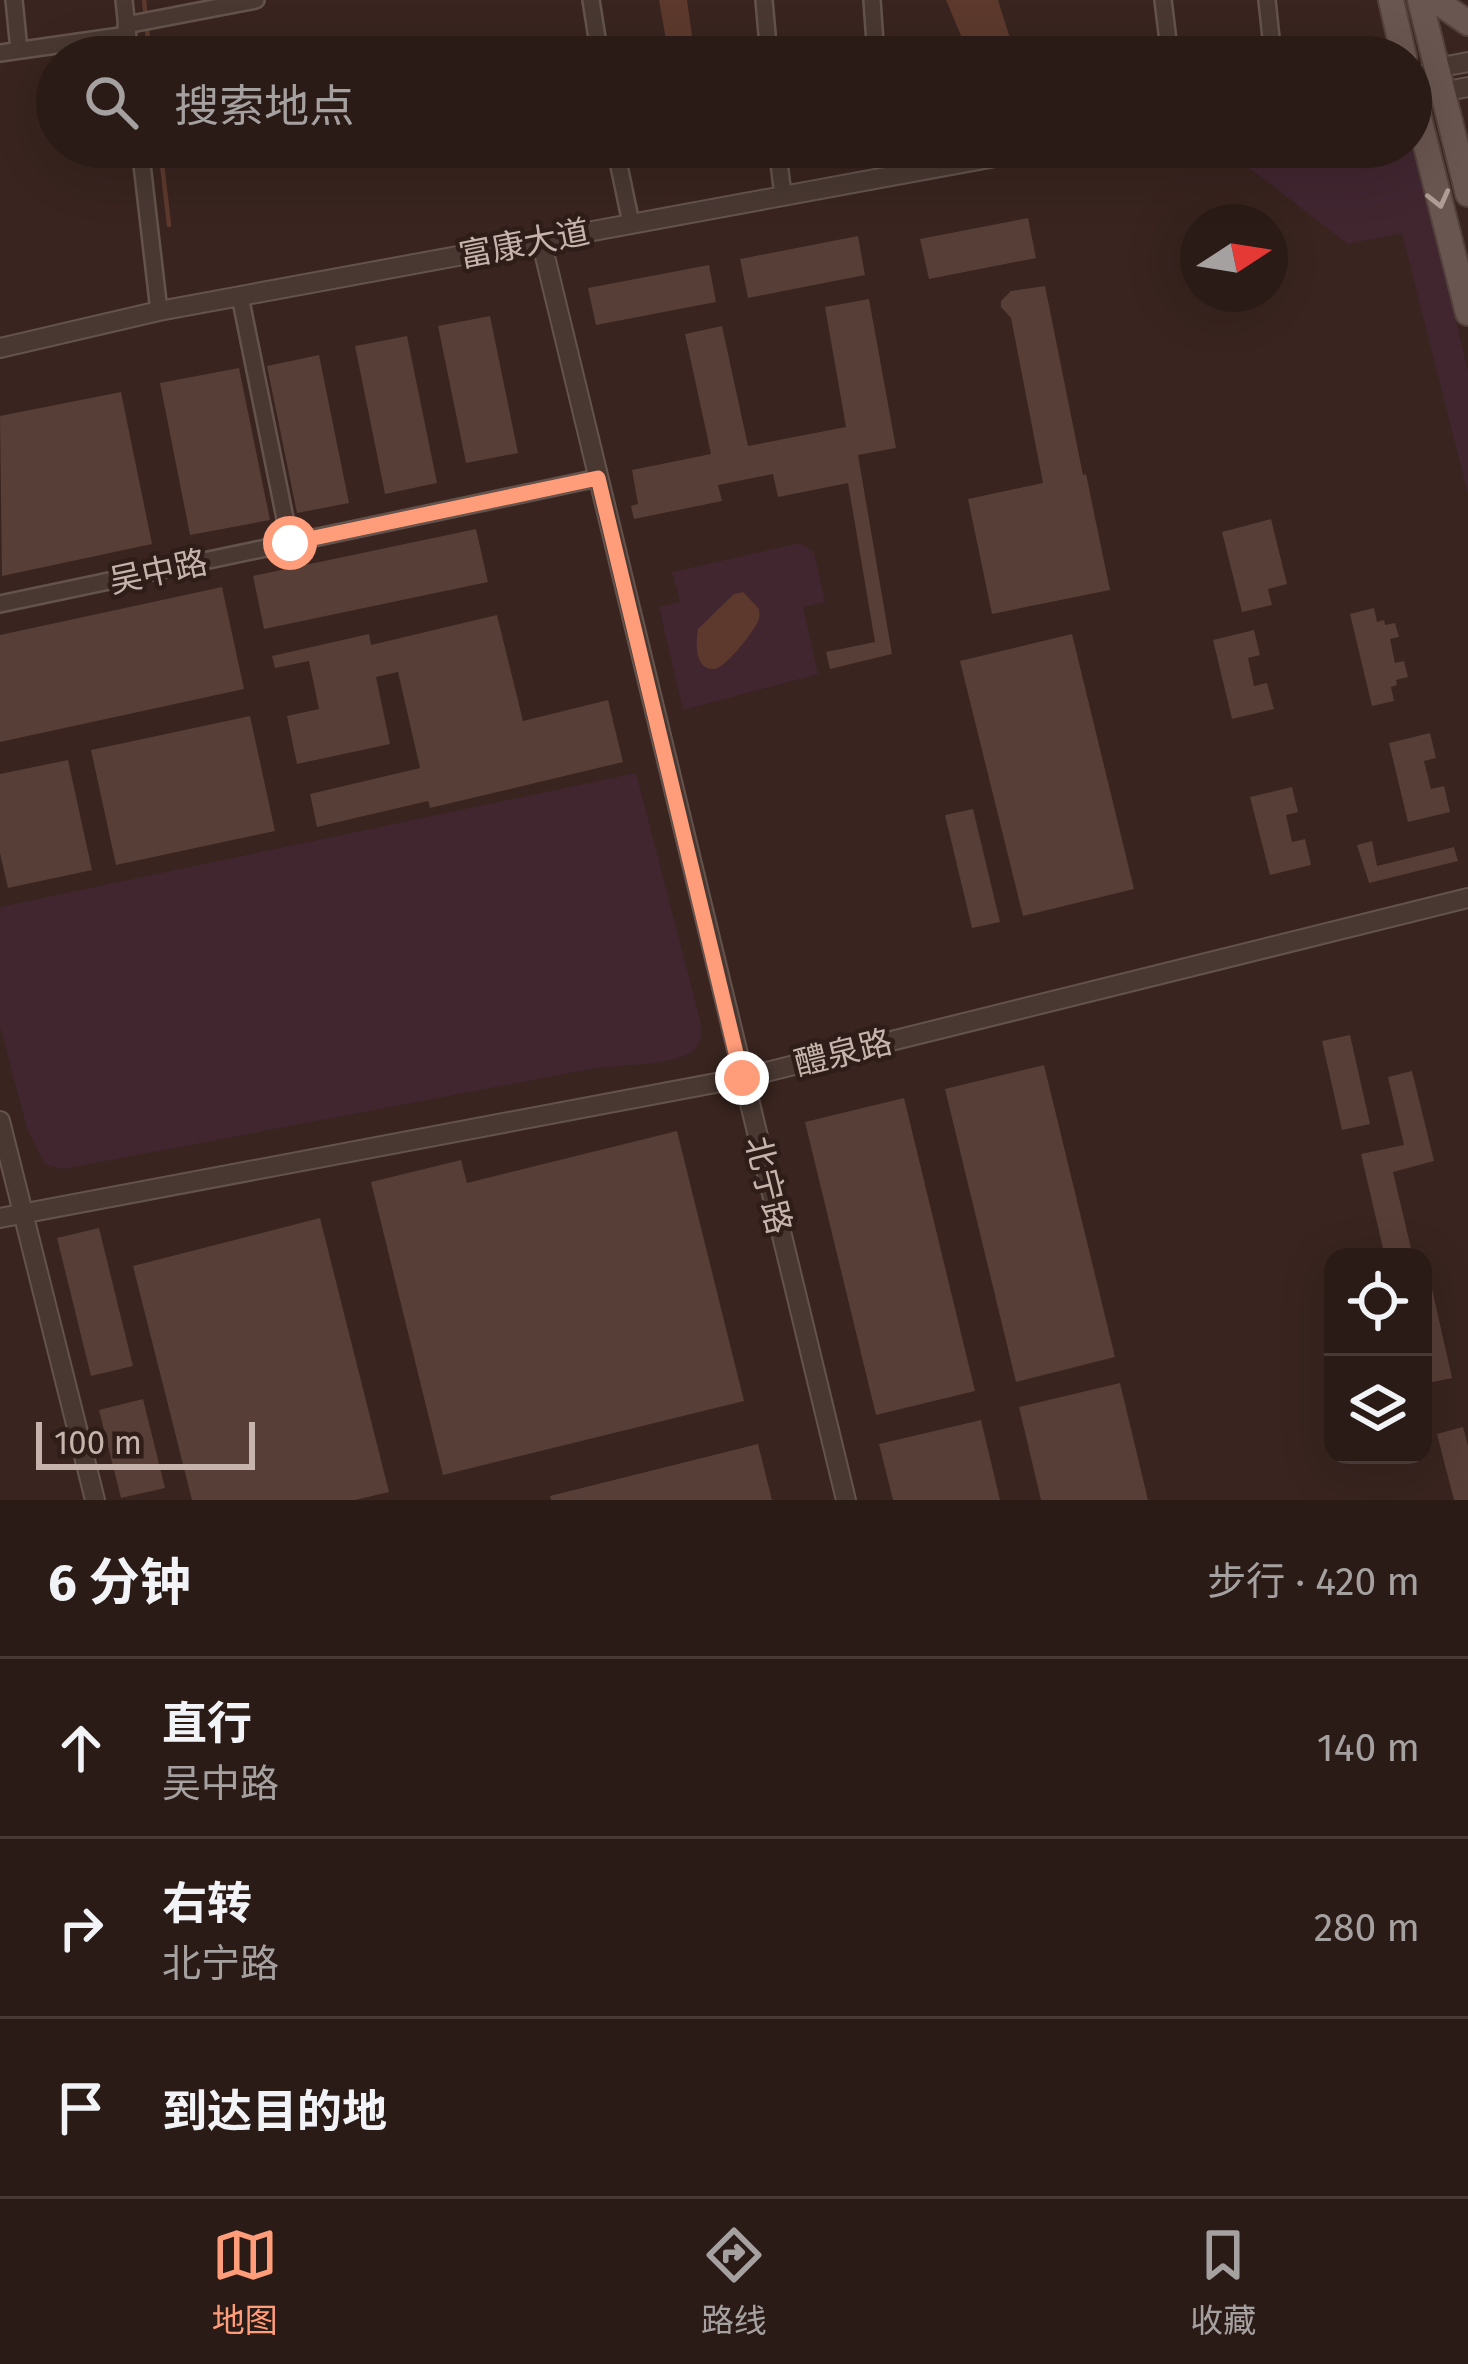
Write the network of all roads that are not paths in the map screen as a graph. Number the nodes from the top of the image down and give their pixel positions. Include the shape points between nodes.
1 (14, 0) edge
2 (124, 0) edge
3 (256, 0) edge
4 (591, 0) edge
5 (764, 0) edge
6 (872, 0) edge
7 (1163, 0) edge
8 (1267, 0) edge
9 (1391, 0) edge
10 (1420, 0) edge
11 (1435, 0) edge
12 (1468, 23) edge
13 (137, 25) junction
14 (85, 36) edge
15 (135, 36) edge
16 (597, 36) edge
17 (767, 36) edge
18 (875, 36) edge
19 (1167, 36) edge
20 (1271, 36) edge
21 (1399, 36) edge
22 (36, 46) edge
23 (19, 50) junction
24 (0, 53) edge
25 (1468, 62) edge
26 (1449, 82) edge
27 (142, 168) edge
28 (619, 168) edge
29 (780, 168) edge
30 (893, 168) edge
31 (928, 168) edge
32 (1432, 168) edge
33 (894, 174) junction
34 (1468, 194) edge
35 (783, 195) junction
36 (631, 224) junction
37 (541, 240) junction
38 (240, 296) junction
39 (159, 311) junction
40 (1468, 313) edge
41 (0, 348) edge
42 (598, 478) junction
43 (290, 543) junction
44 (0, 604) edge
45 (1468, 898) edge
46 (742, 1078) junction
47 (0, 1120) edge
48 (23, 1214) junction
49 (0, 1219) edge
50 (95, 1500) edge
51 (845, 1500) edge

1 - 23 street
2 - 13 street
3 - 13 street
4 - 16 street
5 - 17 street
6 - 18 street
7 - 19 street
8 - 20 street
9 - 21 main road
10 - 26 main road
11 - 12 main road
13 - 14 street
13 - 15 street
22 - 23 street
23 - 24 street
25 - 26 street
26 - 34 main road
27 - 39 street
28 - 36 street
29 - 35 street
30 - 33 street
31 - 33 street, 富康大道
32 -> 40 main road
33 - 35 street, 富康大道
35 - 36 street, 富康大道
36 - 37 street, 富康大道
37 - 38 street, 富康大道
37 - 42 street, 北宁路
38 - 39 street, 富康大道
38 - 43 street
39 - 41 street, 富康大道
42 - 43 street, 吴中路
42 - 46 street, 北宁路
43 - 44 street, 吴中路
45 - 46 street, 醴泉路
46 - 48 street, 醴泉路
46 - 51 street, 北宁路
47 - 48 street
48 - 49 street, 醴泉路
48 - 50 street

